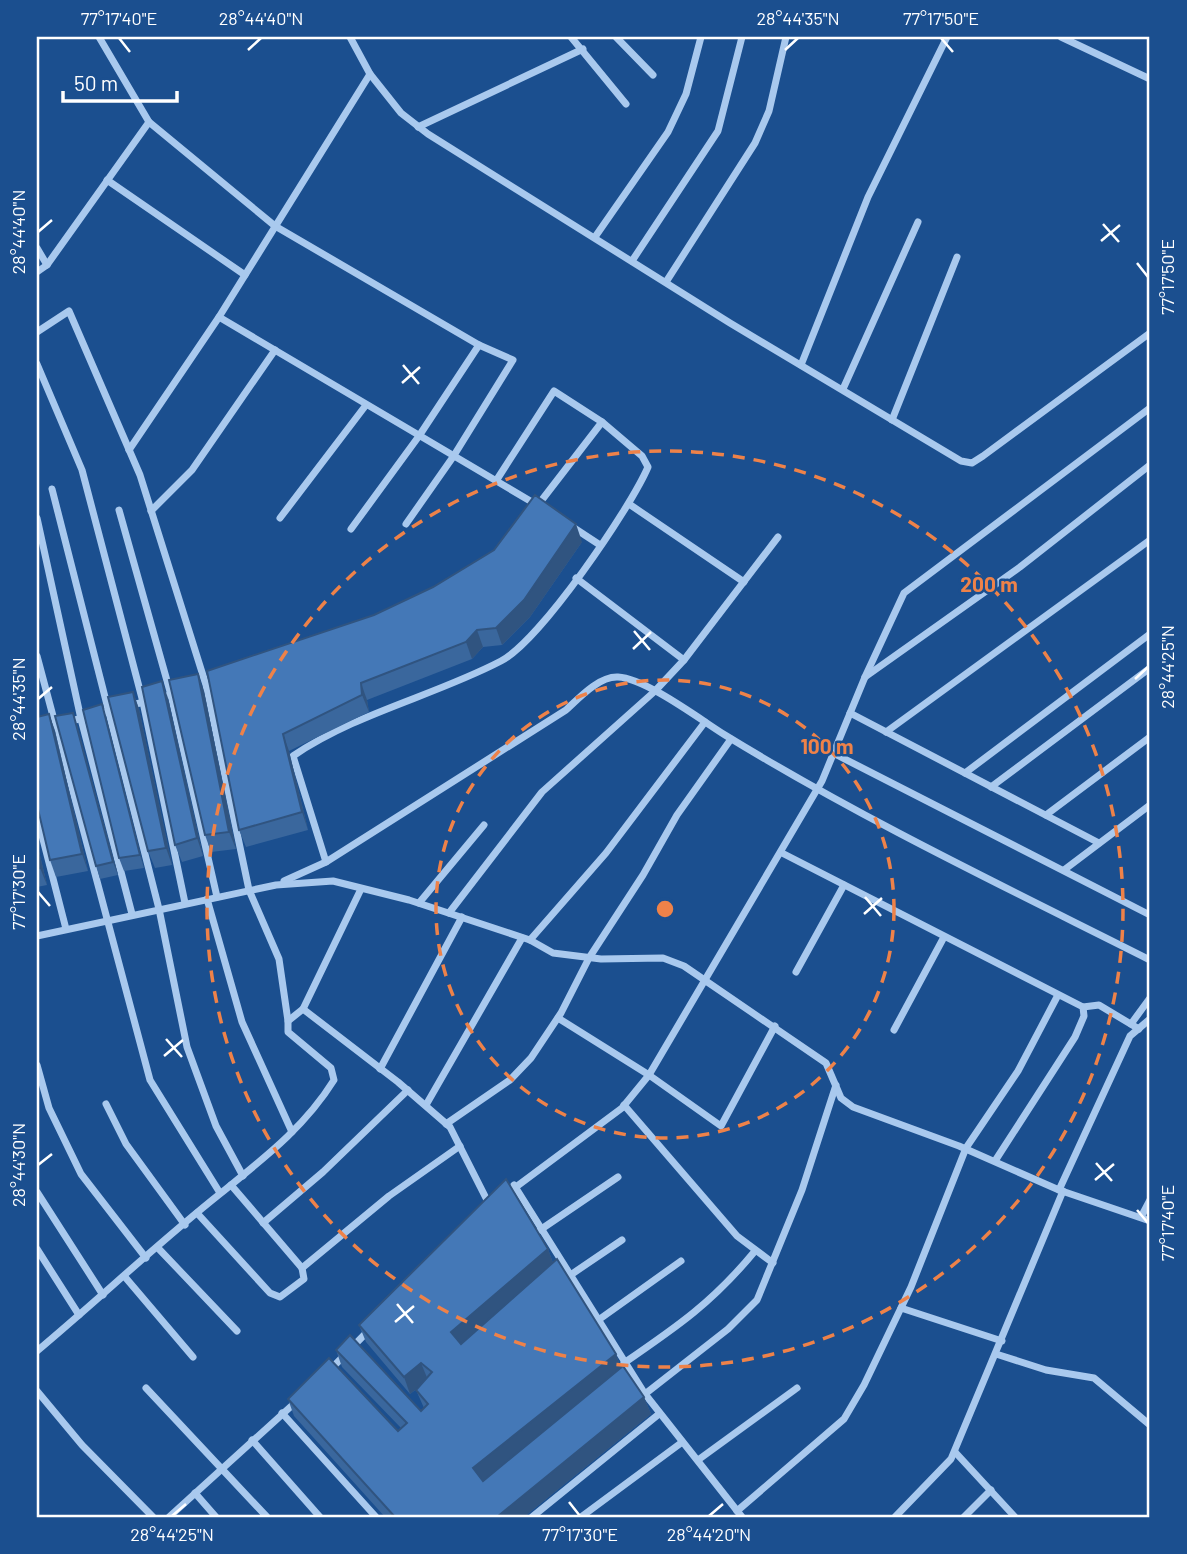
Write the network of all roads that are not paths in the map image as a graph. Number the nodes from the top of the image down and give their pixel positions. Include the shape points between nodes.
1 (99, 37) edge
2 (349, 37) edge
3 (571, 37) edge
4 (616, 37) edge
5 (701, 37) edge
6 (742, 37) edge
7 (786, 37) edge
8 (947, 37) edge
9 (1060, 37) edge
10 (583, 50) junction
11 (370, 74) junction
12 (653, 75) dead end
13 (1150, 79) edge
14 (626, 104) dead end
15 (149, 122) junction
16 (418, 127) junction
17 (107, 180) junction
18 (918, 222) dead end
19 (275, 226) junction
20 (595, 237) junction
21 (37, 248) edge
22 (957, 257) dead end
23 (632, 261) junction
24 (47, 265) junction
25 (37, 272) edge
26 (245, 275) junction
27 (666, 282) junction
28 (219, 317) junction
29 (37, 332) edge
30 (1150, 333) edge
31 (479, 345) junction
32 (275, 350) junction
33 (37, 364) edge
34 (801, 365) junction
35 (843, 389) junction
36 (366, 405) junction
37 (1150, 408) edge
38 (891, 420) junction
39 (602, 422) junction
40 (419, 436) junction
41 (129, 450) junction
42 (453, 457) junction
43 (1150, 466) edge
44 (496, 481) junction
45 (52, 489) dead end
46 (629, 504) junction
47 (538, 506) junction
48 (118, 510) dead end
49 (151, 511) junction
50 (548, 512) edge
51 (532, 516) edge
52 (37, 518) edge
53 (280, 518) dead end
54 (558, 519) edge
55 (406, 524) dead end
56 (351, 529) dead end
57 (778, 537) dead end
58 (1150, 540) edge
59 (600, 545) junction
60 (576, 578) junction
61 (744, 582) junction
62 (1150, 634) edge
63 (37, 656) edge
64 (684, 660) junction
65 (1150, 668) edge
66 (865, 677) junction
67 (220, 681) edge
68 (206, 685) junction
69 (195, 688) edge
70 (183, 691) edge
71 (655, 691) junction
72 (171, 695) junction
73 (143, 702) junction
74 (110, 711) junction
75 (850, 713) junction
76 (81, 719) junction
77 (705, 722) junction
78 (54, 726) junction
79 (37, 730) edge
80 (886, 732) junction
81 (1150, 737) edge
82 (731, 738) junction
83 (833, 753) junction
84 (965, 773) junction
85 (992, 787) junction
86 (816, 790) junction
87 (1150, 805) edge
88 (37, 816) edge
89 (1046, 816) junction
90 (484, 825) dead end
91 (1099, 843) junction
92 (782, 853) junction
93 (326, 862) junction
94 (1064, 870) junction
95 (276, 885) junction
96 (844, 885) junction
97 (361, 889) junction
98 (249, 890) junction
99 (217, 897) junction
100 (207, 899) junction
101 (185, 903) junction
102 (419, 903) junction
103 (159, 909) junction
104 (449, 913) junction
105 (132, 914) junction
106 (1150, 915) edge
107 (462, 917) junction
108 (107, 919) junction
109 (66, 929) junction
110 (37, 936) edge
111 (944, 937) junction
112 (526, 939) junction
113 (589, 958) junction
114 (1150, 960) edge
115 (796, 972) dead end
116 (705, 979) junction
117 (1058, 995) junction
118 (1150, 998) edge
119 (1083, 1007) junction
120 (303, 1009) junction
121 (558, 1018) junction
122 (1150, 1019) edge
123 (288, 1021) junction
124 (1131, 1024) junction
125 (775, 1026) junction
126 (1139, 1029) junction
127 (894, 1030) dead end
128 (37, 1065) edge
129 (380, 1069) junction
130 (649, 1075) junction
131 (836, 1085) junction
132 (408, 1090) junction
133 (106, 1104) dead end
134 (426, 1105) junction
135 (624, 1105) junction
136 (446, 1124) junction
137 (292, 1132) junction
138 (460, 1146) junction
139 (966, 1149) junction
140 (995, 1161) junction
141 (243, 1176) junction
142 (618, 1177) dead end
143 (231, 1185) junction
144 (514, 1185) junction
145 (1061, 1191) junction
146 (37, 1192) edge
147 (220, 1193) junction
148 (1150, 1200) edge
149 (491, 1210) junction
150 (197, 1213) junction
151 (1142, 1217) junction
152 (483, 1219) edge
153 (1150, 1221) edge
154 (263, 1223) junction
155 (185, 1225) junction
156 (540, 1230) junction
157 (622, 1240) dead end
158 (37, 1248) edge
159 (158, 1248) junction
160 (755, 1251) junction
161 (146, 1258) junction
162 (681, 1261) dead end
163 (773, 1264) junction
164 (563, 1267) junction
165 (302, 1268) junction
166 (553, 1276) edge
167 (569, 1276) junction
168 (125, 1277) junction
169 (103, 1295) junction
170 (901, 1308) junction
171 (79, 1315) junction
172 (597, 1321) junction
173 (371, 1328) edge
174 (237, 1331) dead end
175 (1002, 1341) junction
176 (355, 1344) junction
177 (37, 1350) edge
178 (364, 1353) edge
179 (996, 1354) junction
180 (192, 1357) dead end
181 (624, 1363) junction
182 (334, 1366) junction
183 (630, 1372) junction
184 (326, 1374) edge
185 (342, 1375) edge
186 (620, 1380) edge
187 (146, 1388) dead end
188 (797, 1388) dead end
189 (309, 1390) edge
190 (37, 1391) edge
191 (645, 1394) junction
192 (282, 1413) junction
193 (659, 1414) junction
194 (1150, 1425) edge
195 (252, 1440) junction
196 (681, 1443) junction
197 (955, 1452) junction
198 (698, 1461) junction
199 (222, 1468) junction
200 (991, 1490) junction
201 (195, 1493) junction
202 (739, 1514) edge
203 (153, 1517) edge
204 (169, 1517) edge
205 (216, 1517) edge
206 (267, 1517) edge
207 (320, 1517) edge
208 (376, 1517) edge
209 (532, 1517) edge
210 (581, 1517) edge
211 (895, 1517) edge
212 (964, 1517) edge
213 (1015, 1517) edge

1 - 15 street
2 - 11 street
3 - 10 street
4 - 12 street
5 - 20 street via 686,94 668,132
6 - 23 street via 718,131
7 - 27 street via 769,111 755,143
8 - 34 street via 868,197
9 - 13 street
10 - 14 street
10 - 16 street
11 - 16 street
11 - 19 street
15 - 17 street
15 - 19 street
16 - 20 street
17 - 24 street
17 - 26 street
18 - 35 street
19 - 26 street
19 - 31 street
20 - 23 street
21 - 24 street
22 - 38 street
23 - 27 street
24 - 25 street
26 - 28 street
27 - 34 street
28 - 32 street
28 - 41 street
29 - 41 street via 69,311
30 - 38 street via 972,463 951,456
31 - 40 street
31 - 42 street via 513,360
32 - 36 street
32 - 49 street via 192,470
33 - 73 street via 82,470
34 - 35 street
35 - 38 street
36 - 40 street
36 - 53 street
37 - 66 street via 904,593
39 - 44 street via 555,391
39 - 46 street via 642,456 648,467
39 - 47 street
40 - 42 street
40 - 56 street
41 - 49 street
42 - 44 street
42 - 55 street
43 - 66 street via 1020,567
44 - 47 street
45 - 74 street
46 - 59 street
46 - 61 street
47 - 50 street
47 - 51 street
48 - 72 street
49 - 68 street
52 - 76 street
54 - 59 street
57 - 61 street
58 - 80 street
59 - 60 street
60 - 64 street
60 - 93 street via 545,622 504,660 342,730 293,757
61 - 64 street
62 - 84 street
63 - 78 street
64 - 71 street
65 - 85 street
66 - 75 street
67 - 68 street
68 - 69 street
68 - 98 street
70 - 72 street
71 - 77 street
71 - 93 street via 621,677 609,678
71 - 104 street via 542,792
72 - 73 street
72 - 99 street
73 - 74 street
73 - 101 street
74 - 76 street
74 - 103 street
75 - 80 street
75 - 83 street
76 - 78 street
76 - 105 street
77 - 82 street
77 - 112 street via 606,853
78 - 79 street
78 - 108 street
80 - 84 street
81 - 89 street
82 - 86 street
82 - 113 street via 677,815
83 - 86 street
83 - 94 street
84 - 85 street
85 - 89 street
86 - 92 street
86 - 114 street
87 - 91 street
88 - 109 street
89 - 91 street
90 - 102 street
91 - 94 street
92 - 96 street
92 - 116 street
93 - 95 street
94 - 106 street
95 - 97 street via 333,881
95 - 98 street
96 - 111 street
96 - 115 street
97 - 102 street
97 - 120 street
98 - 99 street
98 - 123 street via 279,959
99 - 100 street
100 - 101 street
100 - 137 street via 243,1022
101 - 103 street
102 - 104 street
103 - 105 street
103 - 141 street via 187,1047 216,1126
104 - 107 street
105 - 108 street
107 - 112 street
107 - 129 street
108 - 109 street
108 - 147 street via 149,1080
109 - 110 street
111 - 117 street
111 - 127 street
112 - 113 street via 552,953
112 - 134 street
113 - 116 street via 663,958
113 - 121 street
116 - 125 street
116 - 130 street
117 - 119 street
117 - 139 street via 1018,1070
118 - 124 street
119 - 124 street via 1099,1005
119 - 140 street via 1075,1037
120 - 123 street
120 - 129 street
121 - 130 street
121 - 136 street via 510,1080
122 - 126 street
123 - 137 street via 288,1032 331,1068 334,1080
124 - 126 street
125 - 130 street via 721,1126
125 - 131 street via 826,1063
126 - 145 street via 1130,1036
128 - 161 street via 49,1108 81,1174
129 - 132 street
130 - 135 street
131 - 139 street via 841,1098 853,1107
131 - 163 street
132 - 134 street
132 - 154 street
133 - 155 street via 127,1144
134 - 136 street
135 - 144 street
135 - 160 street
136 - 138 street
137 - 141 street
138 - 149 street
138 - 165 street via 389,1196
139 - 140 street
139 - 170 street
140 - 145 street
141 - 143 street
142 - 156 street
143 - 147 street
143 - 154 street
144 - 149 street
144 - 156 street
145 - 151 street
145 - 175 street
146 - 169 street
147 - 150 street
148 - 151 street
149 - 152 street
150 - 155 street
150 - 165 street via 270,1293 279,1297 295,1288 304,1279
151 - 153 street
154 - 165 street
155 - 159 street
156 - 164 street
157 - 167 street
158 - 171 street
159 - 161 street
159 - 174 street
160 - 163 street
160 - 181 street via 699,1311
161 - 168 street
162 - 172 street
163 - 191 street via 747,1312
164 - 166 street
164 - 167 street
167 - 172 street
168 - 169 street
168 - 180 street
169 - 171 street
170 - 175 street
170 - 202 street via 844,1419
171 - 177 street
172 - 181 street
173 - 176 street
175 - 179 street
176 - 178 street
176 - 182 street
179 - 194 street via 1046,1370 1094,1378
179 - 197 street
181 - 183 street
182 - 184 street
182 - 185 street
183 - 186 street
183 - 191 street
187 - 199 street
188 - 198 street
189 - 192 street
190 - 203 street
191 - 193 street
192 - 195 street
192 - 208 street
193 - 196 street
193 - 209 street
195 - 199 street
195 - 207 street
196 - 198 street
196 - 210 street
197 - 200 street
197 - 211 street
198 - 202 street
199 - 201 street
199 - 206 street
200 - 212 street
200 - 213 street
201 - 204 street
201 - 205 street

